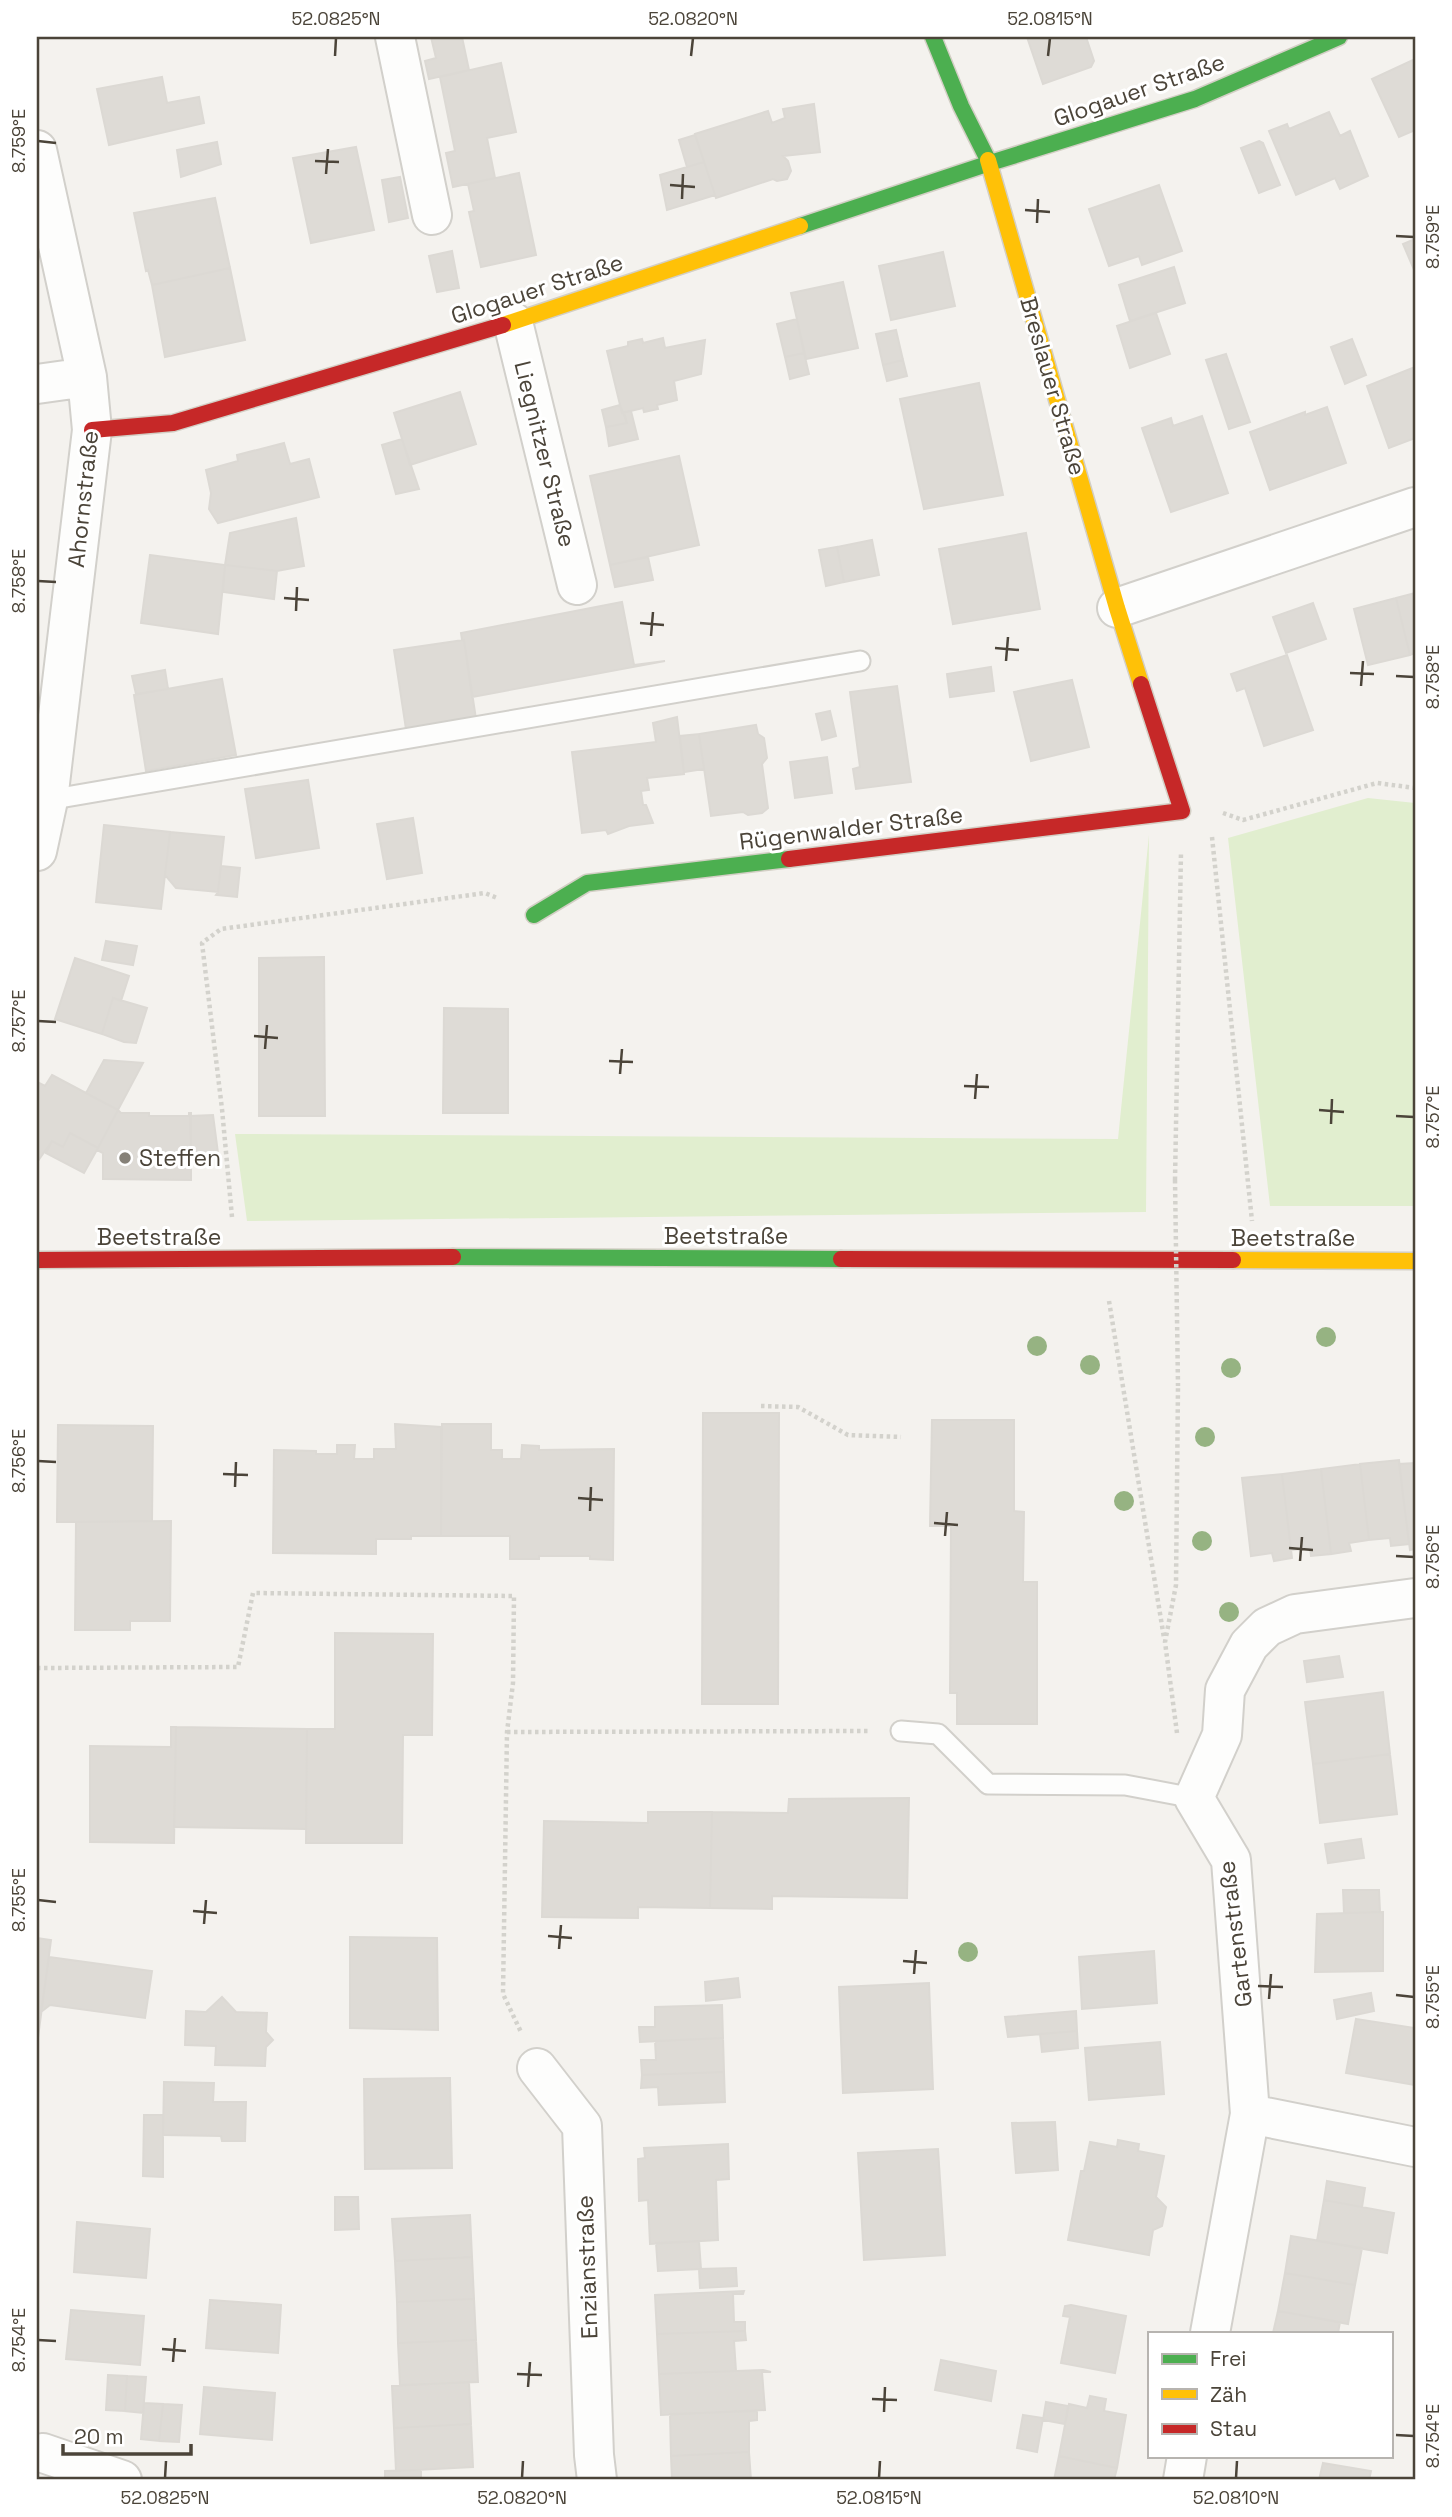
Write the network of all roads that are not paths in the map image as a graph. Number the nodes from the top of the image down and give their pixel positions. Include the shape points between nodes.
1 (395, 37) edge
2 (933, 37) edge
3 (1339, 37) edge
4 (37, 150) edge
5 (989, 163) junction
6 (432, 215) dead end
7 (513, 322) junction
8 (87, 377) junction
9 (37, 384) edge
10 (92, 430) junction
11 (1415, 507) edge
12 (577, 585) dead end
13 (1117, 608) junction
14 (860, 661) dead end
15 (48, 800) junction
16 (1182, 811) joint
17 (37, 851) edge
18 (534, 915) road end
19 (37, 1260) edge
20 (1415, 1261) edge
21 (1415, 1598) edge
22 (901, 1731) road end
23 (1194, 1798) junction
24 (537, 2068) road end
25 (1250, 2114) junction
26 (1415, 2147) edge
27 (1210, 2332) edge
28 (43, 2453) dead end
29 (1187, 2458) edge
30 (122, 2480) edge
31 (597, 2480) edge
32 (1183, 2480) edge

1 - 6 street
2 - 5 street
3 - 5 street, Glogauer Straße via 1195,99
4 - 8 street, Ahornstraße
5 - 7 street, Glogauer Straße
5 - 13 street, Breslauer Straße
7 - 10 street, Glogauer Straße via 173,423
7 - 12 street, Liegnitzer Straße
8 - 9 street
8 - 10 street, Ahornstraße
10 - 15 street, Ahornstraße
11 - 13 street
13 - 16 street, Breslauer Straße
14 - 15 lane
15 - 17 street, Ahornstraße
16 - 18 street, Rügenwalder Straße via 587,883
19 - 20 street, Beetstraße
21 - 23 street via 1295,1614 1267,1627 1248,1645 1225,1690 1222,1735
22 - 23 lane via 938,1734 988,1784 1125,1785
23 - 25 street, Gartenstraße via 1231,1860
24 - 31 street, Enzianstraße via 582,2126
25 - 26 street
25 - 27 street, Gartenstraße
28 - 30 street
29 - 32 street

